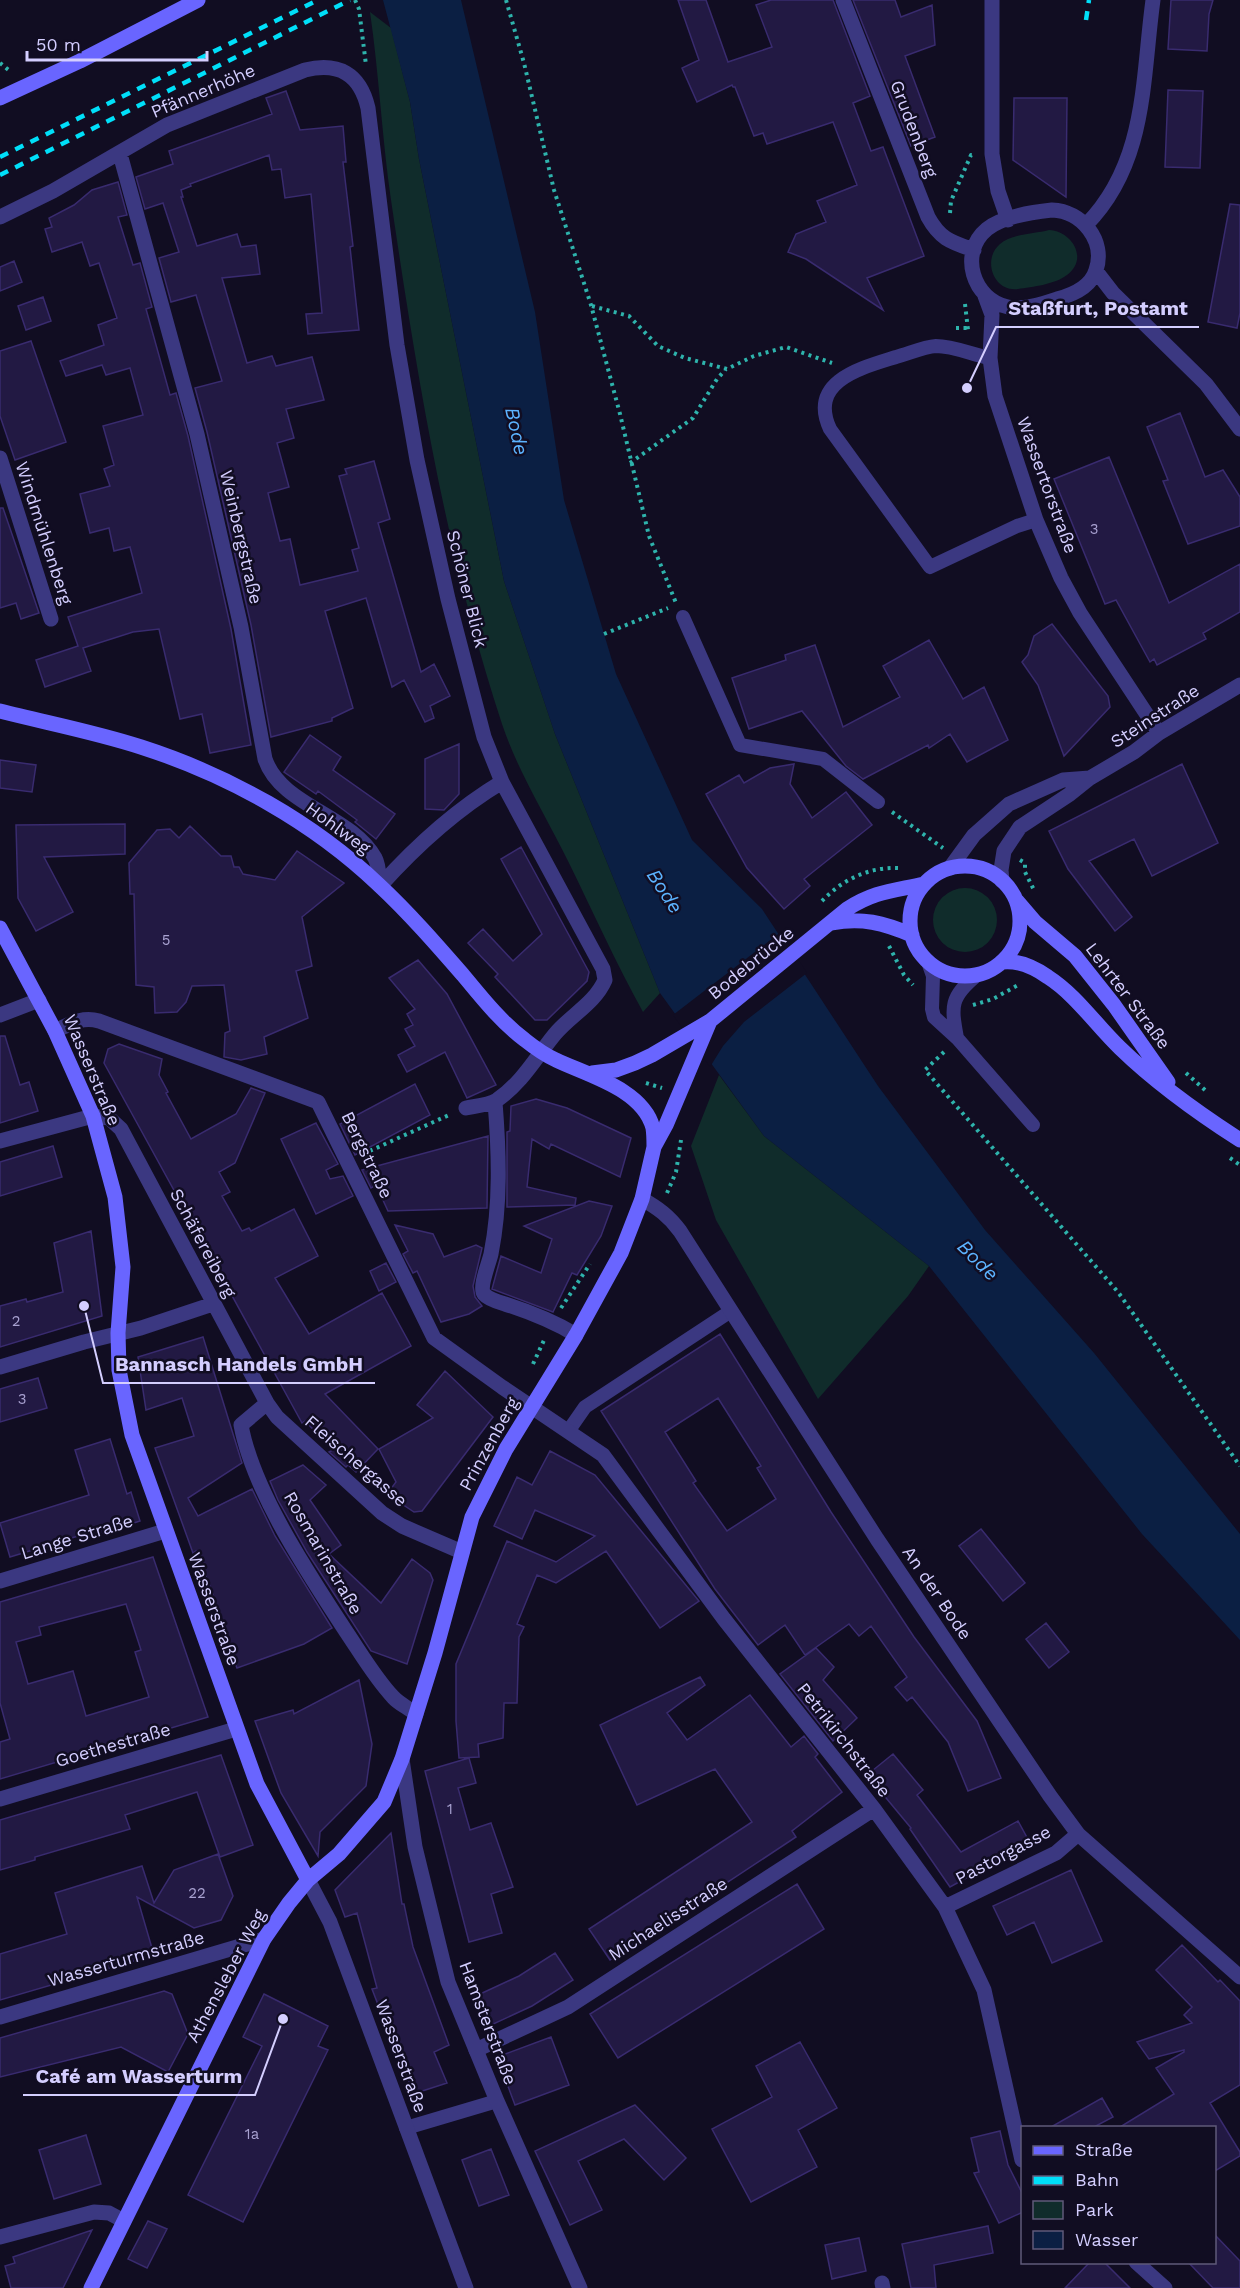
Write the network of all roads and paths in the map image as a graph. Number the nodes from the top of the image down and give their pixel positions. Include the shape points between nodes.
1 (198, 0) edge
2 (355, 0) edge
3 (506, 0) edge
4 (843, 0) edge
5 (992, 0) edge
6 (1153, 0) edge
7 (360, 87) junction
8 (0, 98) edge
9 (120, 154) junction
10 (0, 217) edge
11 (1008, 220) junction
12 (1086, 225) junction
13 (974, 250) junction
14 (1096, 271) junction
15 (985, 296) junction
16 (591, 305) junction
17 (968, 328) dead end
18 (949, 329) dead end
19 (990, 358) junction
20 (839, 365) dead end
21 (727, 369) junction
22 (1240, 427) edge
23 (0, 458) edge
24 (630, 463) junction
25 (1036, 520) junction
26 (652, 614) dead end
27 (682, 617) joint
28 (51, 619) dead end
29 (604, 634) dead end
30 (1240, 685) edge
31 (0, 711) edge
32 (1159, 733) junction
33 (1090, 778) junction
34 (502, 782) junction
35 (878, 802) joint
36 (937, 853) dead end
37 (889, 868) dead end
38 (906, 868) dead end
39 (950, 868) junction
40 (1002, 881) junction
41 (924, 884) junction
42 (380, 886) junction
43 (1015, 898) junction
44 (832, 923) junction
45 (0, 928) edge
46 (912, 935) junction
47 (928, 962) junction
48 (1002, 962) junction
49 (977, 975) junction
50 (39, 1000) junction
51 (0, 1015) edge
52 (710, 1021) junction
53 (54, 1031) junction
54 (957, 1038) junction
55 (937, 1044) dead end
56 (542, 1052) junction
57 (592, 1073) junction
58 (1179, 1097) junction
59 (495, 1102) junction
60 (466, 1107) joint
61 (93, 1116) junction
62 (1033, 1125) dead end
63 (1240, 1140) edge
64 (0, 1141) edge
65 (654, 1147) junction
66 (349, 1161) junction
67 (642, 1199) junction
68 (592, 1262) dead end
69 (213, 1304) junction
70 (731, 1311) junction
71 (553, 1321) junction
72 (118, 1333) junction
73 (576, 1335) junction
74 (0, 1367) edge
75 (267, 1402) junction
76 (532, 1407) junction
77 (569, 1430) junction
78 (1240, 1466) edge
79 (165, 1531) junction
80 (462, 1552) junction
81 (0, 1581) edge
82 (416, 1713) junction
83 (236, 1729) junction
84 (402, 1759) junction
85 (0, 1799) edge
86 (874, 1809) junction
87 (1078, 1833) junction
88 (308, 1880) junction
89 (945, 1907) junction
90 (264, 1939) junction
91 (1240, 1977) edge
92 (0, 2017) edge
93 (476, 2050) junction
94 (497, 2101) junction
95 (406, 2128) junction
96 (1021, 2151) edge
97 (124, 2221) junction
98 (0, 2237) edge
99 (1138, 2264) edge
100 (92, 2288) edge
101 (466, 2288) edge
102 (580, 2288) edge
103 (1166, 2288) edge

1 - 8 main road
2 - 7 path via 368,79
3 - 16 path via 554,190
4 - 13 street, Grudenberg via 928,217 947,240
5 - 11 street via 992,154
6 - 12 street via 1145,85 1133,145 1112,192
7 - 9 street, Pfännerhöhe via 349,74 335,68 305,70 167,125
7 - 34 street, Schöner Blick via 368,108 397,345 417,460 484,737
9 - 10 street, Pfännerhöhe
9 - 42 street, Weinbergstraße via 197,434 237,607 265,759 270,772 285,788 361,842 376,859
11 - 12 street via 1060,210
11 - 13 street via 987,229
12 - 14 street via 1097,247
13 - 15 street, Wassertorstraße via 974,278
14 - 15 street via 1082,288 1051,301 1019,308
14 - 22 street via 1113,293 1206,384
15 - 19 street, Wassertorstraße via 992,315
16 - 21 path via 629,316 658,346
16 - 24 path
17 - 18 path
19 - 25 street, Wassertorstraße via 995,396
19 - 25 lane via 936,346 854,370 830,391 824,416 930,567
20 - 21 path via 786,347
21 - 24 path via 693,418
23 - 28 street, Windmühlenberg
24 - 27 path via 649,536
25 - 32 street, Wassertorstraße via 1080,613
26 - 29 path
27 - 35 lane via 740,745 823,759
30 - 32 street, Steinstraße
31 - 42 main road, Hohlweg via 140,747 208,773 266,802 319,836
32 - 33 street, Steinstraße
33 - 39 street, Steinstraße via 1063,780 1009,804 974,835
33 - 40 street, Steinstraße via 1031,818 1012,836 1004,851
34 - 42 street via 437,831
34 - 56 street, Schöner Blick via 582,928 605,980
35 - 36 path via 943,848
37 - 38 path
39 - 40 main road via 981,868
39 - 41 main road
40 - 43 main road
41 - 44 main road via 862,899
41 - 46 main road via 912,906
42 - 56 main road, Hohlweg via 501,1018
43 - 48 main road via 1019,930
43 - 58 main road, Lehrter Straße via 1035,922 1075,956
44 - 46 main road via 865,920
44 - 52 main road, Bodebrücke
45 - 50 main road, Wasserstraße
46 - 47 main road
47 - 49 main road via 953,975
47 - 54 lane via 933,976 934,1017
48 - 49 main road
48 - 58 main road, Lehrter Straße via 1013,961 1049,977 1132,1060
49 - 54 lane via 962,987 954,1003
50 - 51 street
50 - 53 main road, Wasserstraße
52 - 57 main road, Hohlweg via 635,1063
52 - 65 main road, Prinzenberg
53 - 61 main road, Wasserstraße
53 - 66 street, Bergstraße via 89,1018 318,1102
54 - 62 lane
55 - 78 path via 944,1053 925,1070 1118,1292
56 - 57 main road, Hohlweg
56 - 59 street
57 - 65 main road, Hohlweg via 641,1107 652,1128
58 - 63 main road, Lehrter Straße
59 - 60 street
59 - 71 street via 496,1216 482,1289 493,1300
60 - 66 path
61 - 64 street
61 - 69 street, Schäfereiberg via 109,1118 121,1129
61 - 72 main road, Wasserstraße via 118,1221 123,1267
65 - 67 main road, Prinzenberg
66 - 76 street, Bergstraße via 434,1338
67 - 70 street, An der Bode via 671,1219
67 - 73 main road, Prinzenberg via 621,1253
68 - 71 path
69 - 72 street
69 - 75 street, Schäfereiberg
70 - 77 lane via 585,1407
70 - 87 street, An der Bode via 877,1539
71 - 73 street
72 - 74 street
72 - 79 main road, Wasserstraße via 119,1370 132,1435
73 - 76 main road, Prinzenberg
75 - 80 street, Fleischergasse via 286,1427 382,1512 402,1526
75 - 82 street, Rosmarinstraße via 241,1425 245,1448 275,1514 369,1666 394,1699
76 - 77 street, Petrikirchstraße
76 - 80 main road, Prinzenberg via 488,1483
77 - 86 street, Petrikirchstraße via 614,1466 724,1619
79 - 81 street, Lange Straße
79 - 83 main road, Wasserstraße
80 - 82 main road, Prinzenberg
82 - 84 main road, Prinzenberg
83 - 85 street, Goethestraße
83 - 88 main road, Wasserstraße via 266,1802
84 - 88 main road, Prinzenberg via 384,1802 339,1854
84 - 93 street, Hamsterstraße via 416,1847 448,1982
86 - 89 street, Petrikirchstraße
86 - 93 street, Michaelisstraße via 568,2007
87 - 89 street, Pastorgasse via 1056,1853
87 - 91 street, An der Bode
88 - 90 main road, Athensleber Weg
88 - 95 street, Wasserstraße via 330,1922
89 - 96 street, Petrikirchstraße via 984,1990
90 - 92 street, Wasserturmstraße
90 - 97 main road, Athensleber Weg
93 - 94 street, Hamsterstraße
94 - 95 lane
94 - 102 street, Hamsterstraße
95 - 101 street, Wasserstraße
97 - 98 street via 109,2213 94,2212
97 - 100 main road, Athensleber Weg
99 - 103 street

